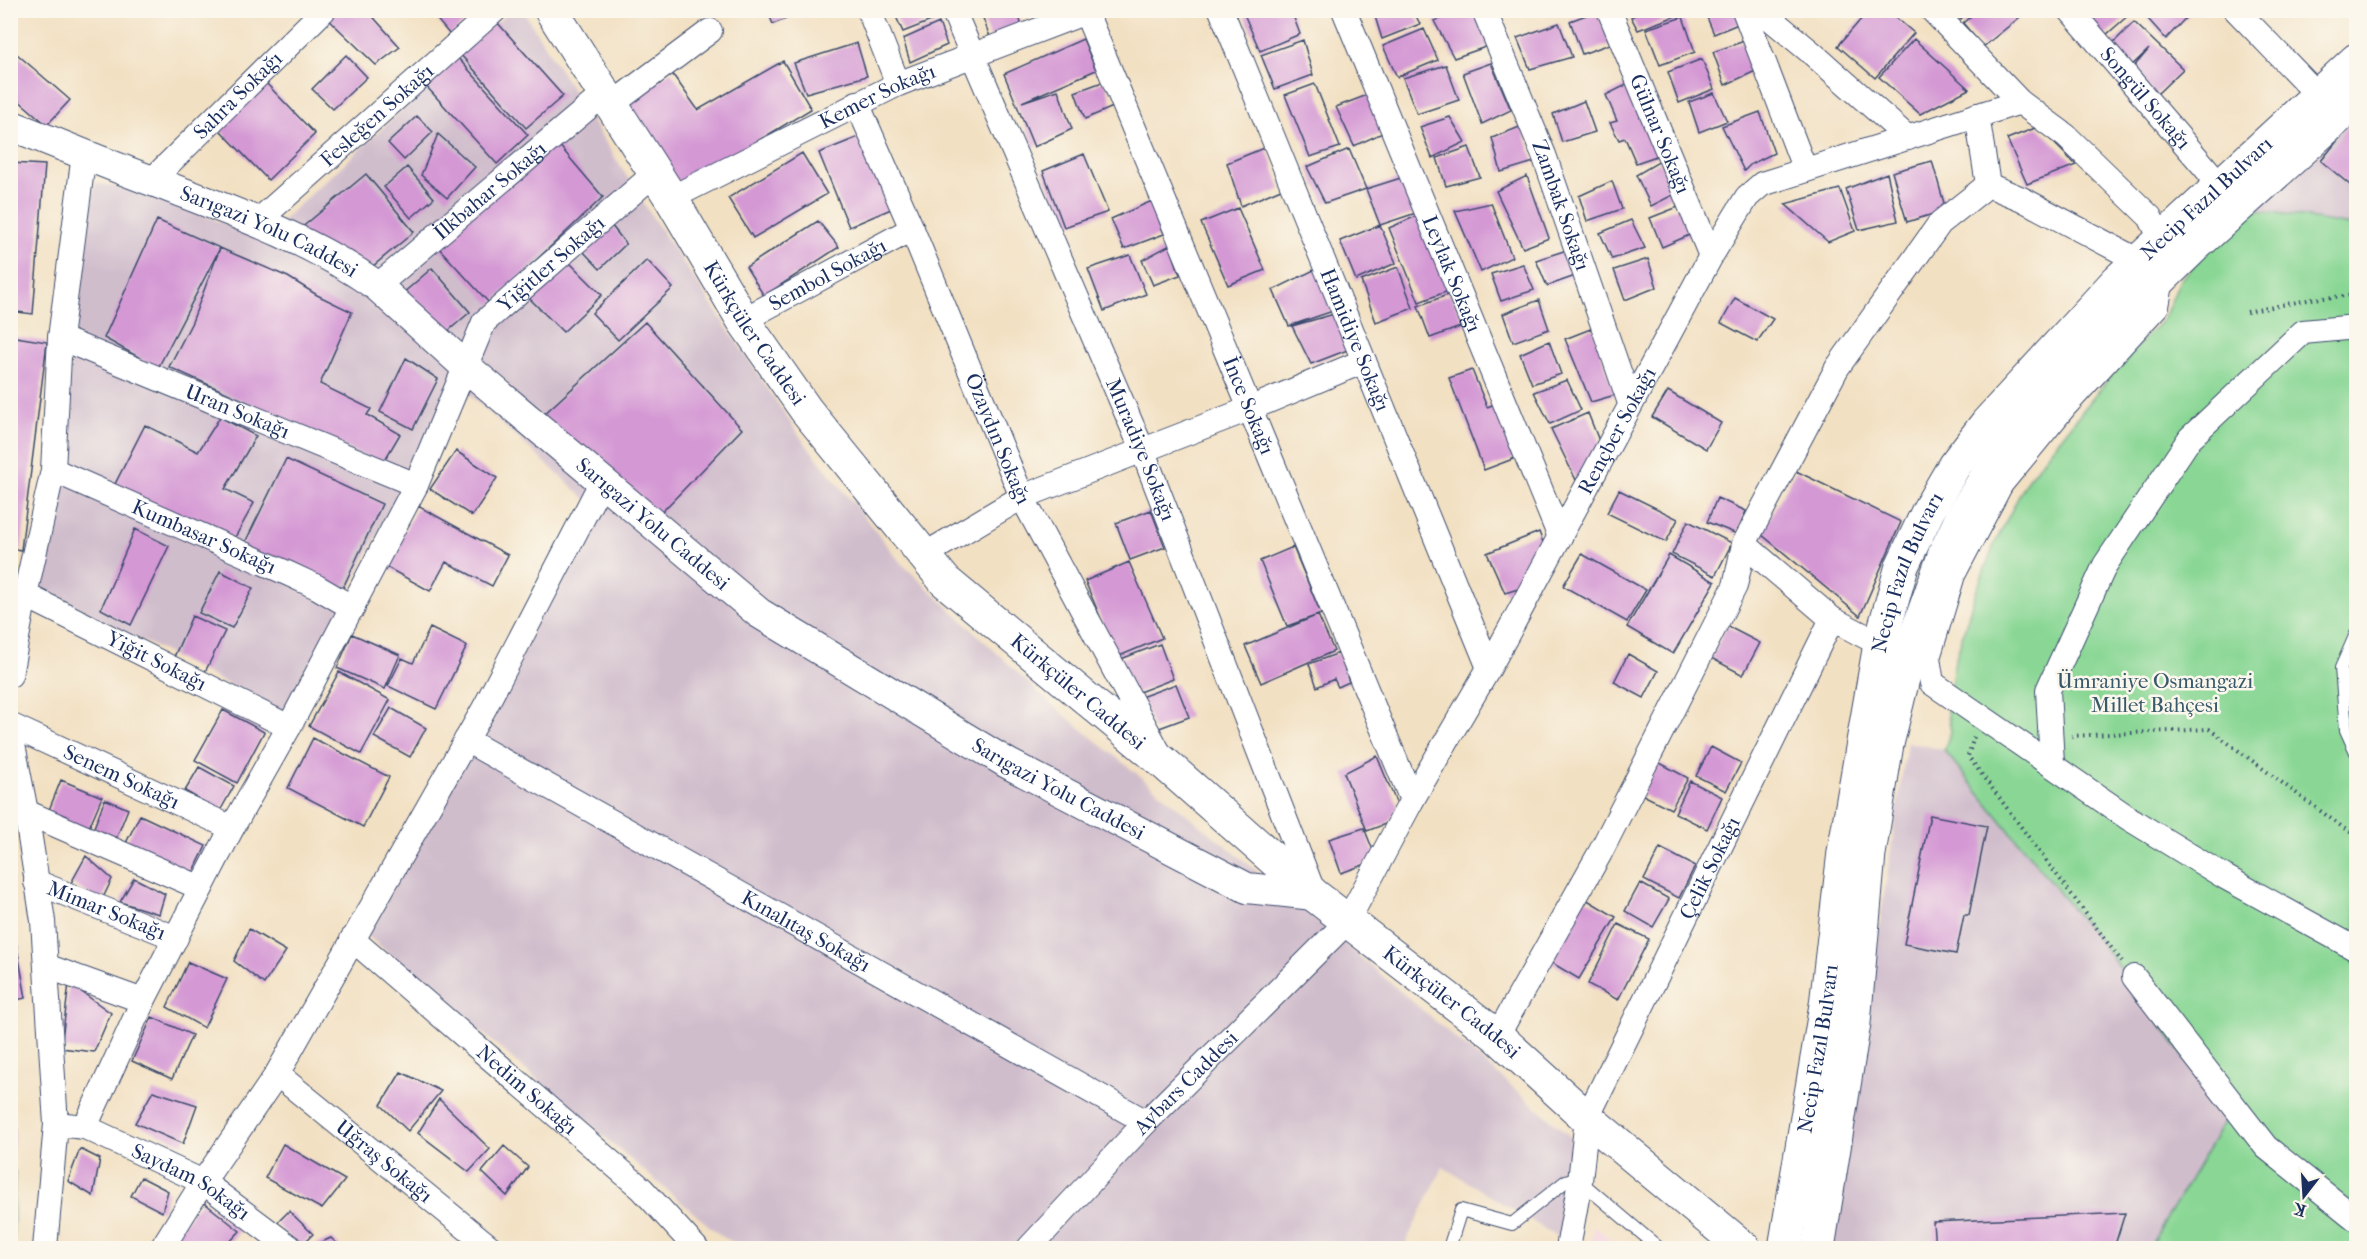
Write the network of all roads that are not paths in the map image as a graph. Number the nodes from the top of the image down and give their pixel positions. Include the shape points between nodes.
1 (324, 10) edge
2 (495, 10) edge
3 (551, 10) edge
4 (869, 10) edge
5 (953, 10) edge
6 (1221, 10) edge
7 (1344, 10) edge
8 (1484, 10) edge
9 (1609, 10) edge
10 (1744, 10) edge
11 (1760, 10) edge
12 (1932, 10) edge
13 (2070, 10) edge
14 (2236, 10) edge
15 (1087, 11) edge
16 (710, 31) dead end
17 (971, 57) junction
18 (2356, 60) edge
19 (898, 84) junction
20 (2319, 96) junction
21 (607, 99) junction
22 (2356, 101) edge
23 (2020, 102) junction
24 (857, 103) junction
25 (1977, 115) junction
26 (10, 125) edge
27 (1908, 138) junction
28 (84, 154) junction
29 (1805, 170) junction
30 (151, 181) junction
31 (1988, 185) junction
32 (662, 186) junction
33 (2221, 186) junction
34 (258, 221) junction
35 (912, 229) junction
36 (1711, 256) junction
37 (2154, 260) junction
38 (377, 286) junction
39 (743, 320) junction
40 (2356, 327) edge
41 (60, 338) junction
42 (1364, 361) junction
43 (465, 366) junction
44 (1630, 403) junction
45 (1249, 410) junction
46 (1142, 449) junction
47 (53, 470) junction
48 (602, 481) junction
49 (416, 485) junction
50 (1022, 497) junction
51 (1560, 537) junction
52 (1744, 544) junction
53 (924, 555) junction
54 (25, 595) junction
55 (353, 608) junction
56 (1832, 619) junction
57 (2356, 634) edge
58 (1880, 644) junction
59 (1489, 668) junction
60 (10, 675) edge
61 (10, 727) edge
62 (290, 727) junction
63 (466, 740) junction
64 (2356, 752) edge
65 (1164, 763) junction
66 (2052, 764) junction
67 (1412, 800) junction
68 (26, 812) junction
69 (232, 828) junction
70 (36, 882) junction
71 (201, 888) junction
72 (1314, 895) junction
73 (1347, 922) junction
74 (176, 938) junction
75 (352, 939) junction
76 (2356, 948) edge
77 (46, 966) junction
78 (2133, 977) road end
79 (143, 1001) junction
80 (1497, 1036) junction
81 (277, 1074) junction
82 (1587, 1118) junction
83 (1146, 1122) junction
84 (56, 1124) junction
85 (85, 1127) junction
86 (1580, 1180) junction
87 (203, 1182) junction
88 (2356, 1219) edge
89 (47, 1247) edge
90 (162, 1248) edge
91 (291, 1248) edge
92 (491, 1248) edge
93 (696, 1248) edge
94 (1029, 1248) edge
95 (1449, 1248) edge
96 (1569, 1248) edge
97 (1659, 1248) edge
98 (1744, 1248) edge
99 (1785, 1248) edge
100 (1818, 1248) edge

1 - 30 street, Sahra Sokağı
2 - 34 street, Fesleğen Sokağı
3 - 21 main road, Kürkçüler Caddesi
4 - 19 street
5 - 17 street, Muradiye Sokağı
6 - 42 street, Hamidiye Sokağı
7 - 51 street, Leylak Sokağı
8 - 44 street, Zambak Sokağı via 1544,155
9 - 36 street, Gülnar Sokağı
10 - 29 street
11 - 27 street
12 - 23 street
13 - 33 street, Songül Sokağı
14 - 20 street
15 - 17 street, Kemer Sokağı
15 - 45 street, İnce Sokağı
16 - 21 street, İlkbahar Sokağı
17 - 19 street, Kemer Sokağı
17 - 46 street, Muradiye Sokağı
18 - 20 main road, Necip Fazıl Bulvarı
19 - 24 street, Kemer Sokağı
20 - 33 main road, Necip Fazıl Bulvarı
21 - 32 main road, Kürkçüler Caddesi
21 - 38 street, İlkbahar Sokağı
22 - 37 main road, Necip Fazıl Bulvarı via 2197,244
23 - 25 street, Rençber Sokağı
23 - 37 street via 2066,136 2150,217
24 - 32 street, Kemer Sokağı via 785,142
24 - 35 street, Özaydın Sokağı
25 - 27 street, Rençber Sokağı
25 - 31 street
26 - 28 street, Sarıgazi Yolu Caddesi
27 - 29 street, Rençber Sokağı
28 - 30 street, Sarıgazi Yolu Caddesi
28 - 41 street
29 - 36 street, Rençber Sokağı via 1762,184 1747,197
30 - 34 street, Sarıgazi Yolu Caddesi
31 - 37 street
31 - 52 street via 1940,223 1837,368
32 - 39 main road, Kürkçüler Caddesi
32 - 43 street, Yiğitler Sokağı via 484,322
33 - 37 main road, Necip Fazıl Bulvarı
34 - 38 street, Sarıgazi Yolu Caddesi via 319,250
35 - 39 street, Sembol Sokağı
35 - 50 street, Özaydın Sokağı
36 - 44 street, Rençber Sokağı
37 - 58 main road, Necip Fazıl Bulvarı via 2118,280 1987,423 1954,466 1902,566
37 - 66 street via 2157,306 2001,484 1953,575 1928,658 1932,683
37 - 100 main road, Necip Fazıl Bulvarı via 2121,318 1993,466 1945,553 1908,658 1887,744 1869,854 1854,1023
38 - 43 street, Sarıgazi Yolu Caddesi
39 - 53 main road, Kürkçüler Caddesi via 806,410
40 - 66 street via 2303,332 2190,438 2105,565 2049,690
41 - 47 street
41 - 49 street, Uran Sokağı
42 - 45 street
42 - 59 street, Hamidiye Sokağı
43 - 48 street, Sarıgazi Yolu Caddesi
43 - 49 street, Yiğitler Sokağı
44 - 51 street, Rençber Sokağı
45 - 46 street
45 - 67 street, İnce Sokağı
46 - 50 street
46 - 72 street, Muradiye Sokağı
47 - 54 street
47 - 55 street, Kumbasar Sokağı via 298,579
48 - 63 street
48 - 72 street, Sarıgazi Yolu Caddesi via 759,613 1007,763 1247,888
49 - 55 street, Yiğitler Sokağı
50 - 53 street
50 - 65 street, Özaydın Sokağı
51 - 59 street, Rençber Sokağı
52 - 56 street
52 - 80 street via 1735,585 1600,853
53 - 65 main road, Kürkçüler Caddesi via 945,581
54 - 60 street
54 - 62 street, Yiğit Sokağı
55 - 62 street, Yiğitler Sokağı
56 - 58 street
56 - 82 street, Çelik Sokağı
57 - 64 lane via 2341,668 2346,730
58 - 99 main road, Necip Fazıl Bulvarı via 1844,852 1826,1005
59 - 67 street, Rençber Sokağı
61 - 68 street
61 - 69 street, Senem Sokağı
62 - 69 street, Yiğitler Sokağı
63 - 75 street
63 - 83 street, Kınalıtaş Sokağı
65 - 72 main road, Kürkçüler Caddesi
66 - 76 street via 2130,819 2225,877
67 - 73 street, Rençber Sokağı
68 - 70 street
68 - 71 street
69 - 71 street, Yiğitler Sokağı
70 - 74 street, Mimar Sokağı
70 - 77 street
71 - 74 street, Yiğitler Sokağı
72 - 73 main road, Kürkçüler Caddesi
73 - 80 main road, Kürkçüler Caddesi
73 - 83 street, Aybars Caddesi
74 - 79 street, Yiğitler Sokağı
75 - 81 street
75 - 93 street, Nedim Sokağı via 642,1189
77 - 79 street
77 - 84 street
78 - 88 street via 2266,1147
79 - 85 street, Yiğitler Sokağı
80 - 82 main road, Kürkçüler Caddesi
81 - 87 street
81 - 92 street, Uğraş Sokağı
82 - 86 street, Çelik Sokağı
82 - 98 main road, Kürkçüler Caddesi
83 - 94 street, Aybars Caddesi
84 - 85 street, Saydam Sokağı
84 - 89 street
85 - 87 street, Saydam Sokağı
86 - 95 lane via 1566,1181 1512,1224 1461,1209
86 - 96 street, Çelik Sokağı
86 - 97 lane
87 - 90 street
87 - 91 street, Saydam Sokağı

